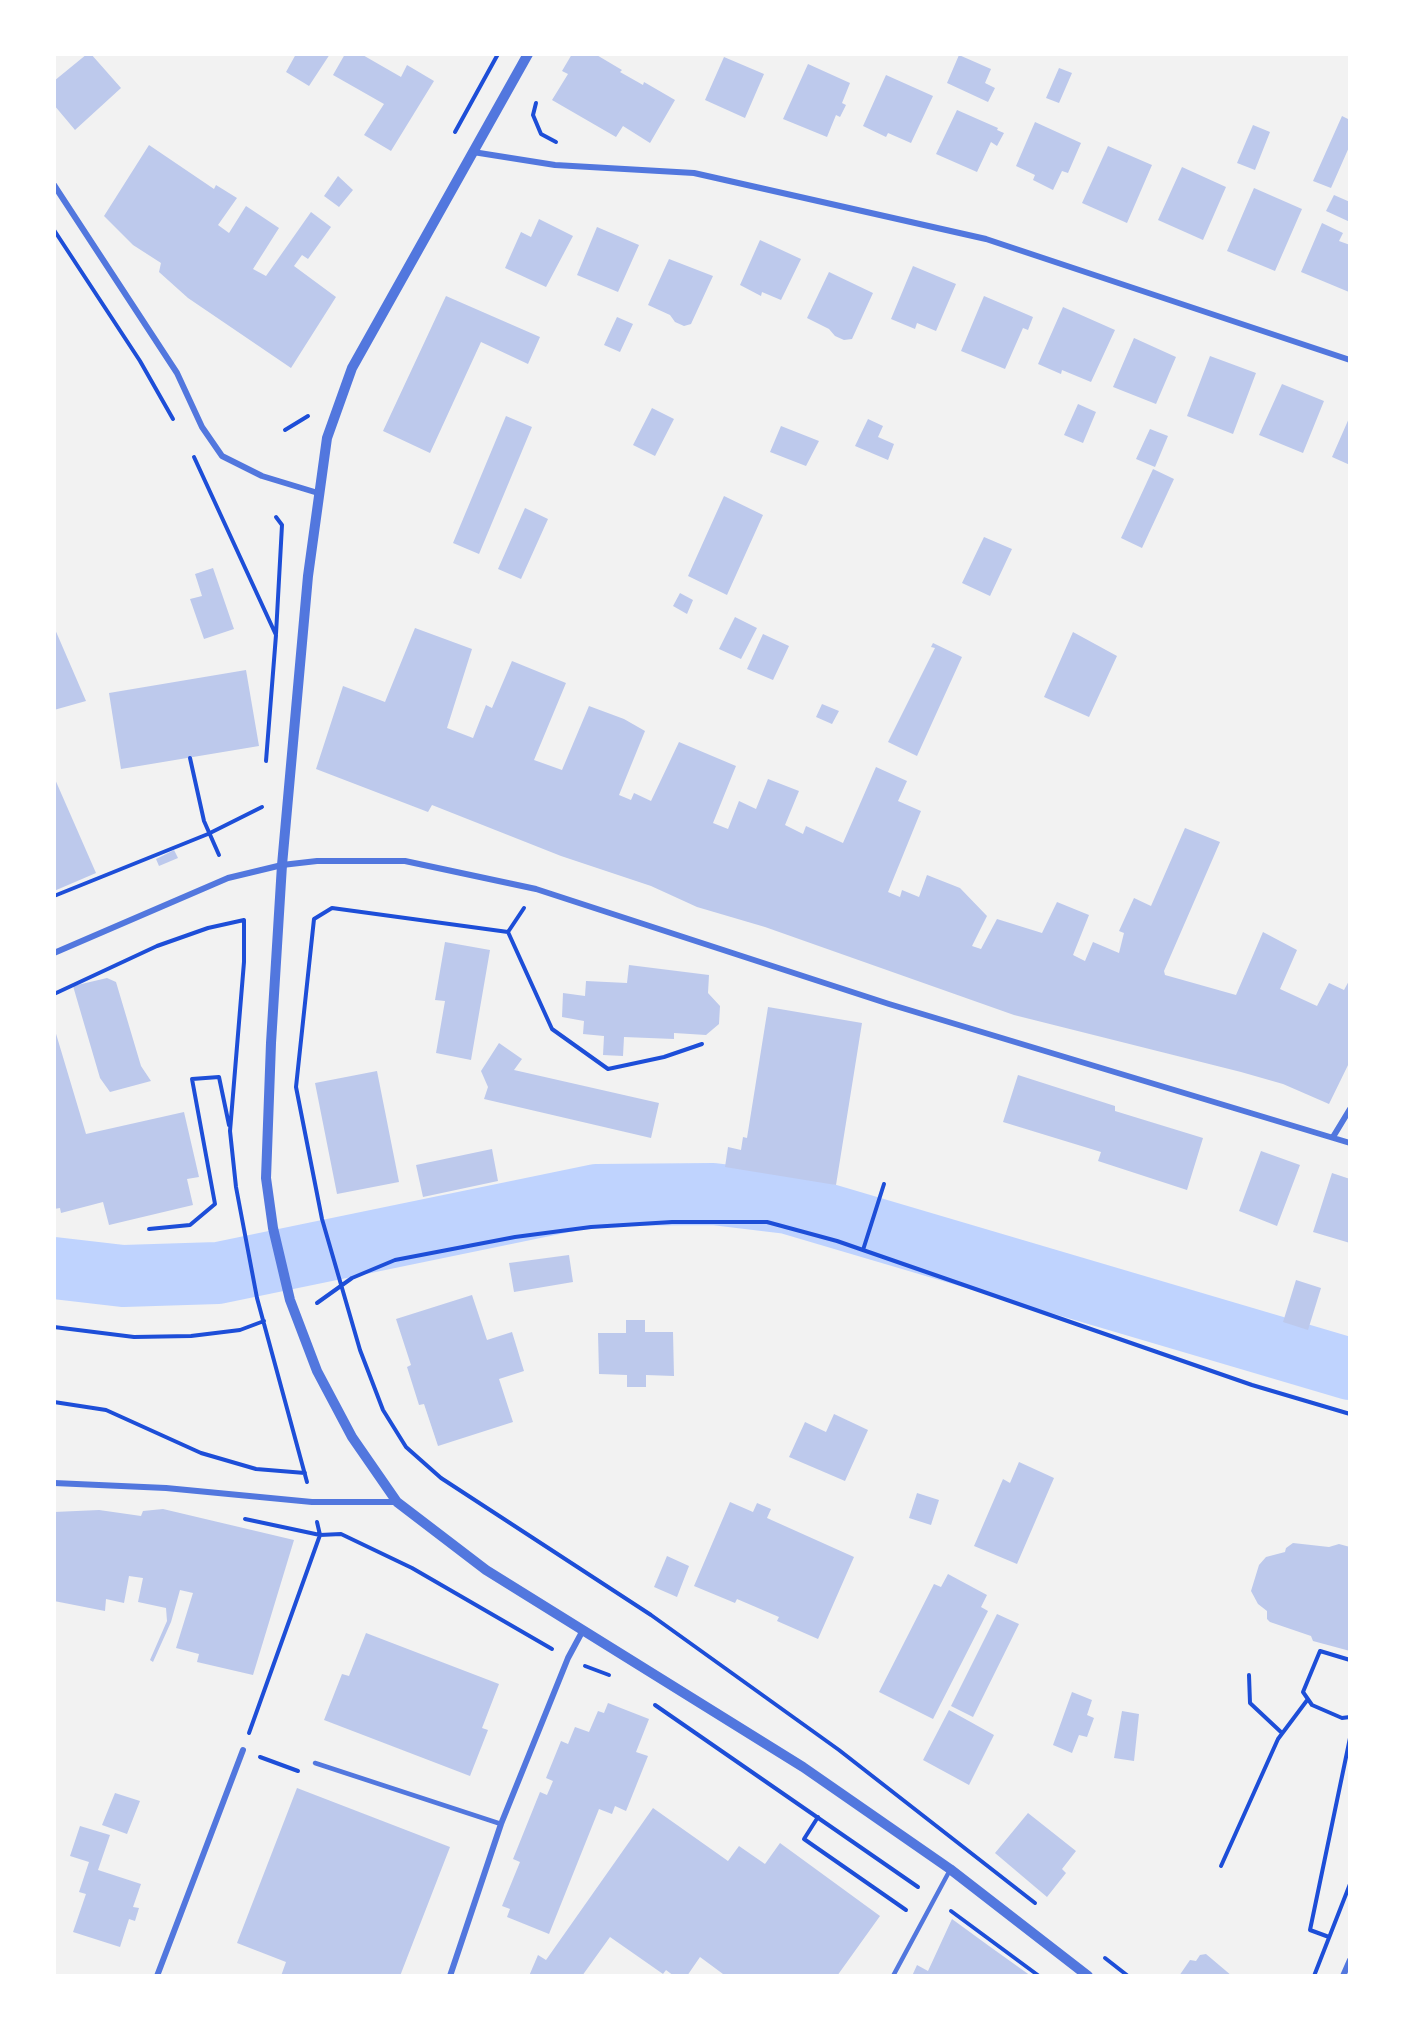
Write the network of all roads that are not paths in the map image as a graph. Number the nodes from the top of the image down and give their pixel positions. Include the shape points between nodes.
1 (528, 54) edge
2 (472, 152) junction
3 (54, 185) edge
4 (1350, 360) edge
5 (318, 493) junction
6 (282, 866) junction
7 (54, 953) edge
8 (1350, 1109) edge
9 (1334, 1137) junction
10 (1350, 1143) edge
11 (54, 1483) edge
12 (397, 1502) junction
13 (582, 1632) junction
14 (243, 1750) road end
15 (315, 1763) road end
16 (501, 1824) junction
17 (950, 1869) junction
18 (1350, 1960) edge
19 (157, 1976) edge
20 (450, 1976) edge
21 (893, 1976) edge
22 (1088, 1976) edge
23 (1343, 1976) edge

1 - 2 street
2 - 4 street via 555,165 694,173 986,239
2 - 5 street via 352,368 327,438
3 - 5 street via 177,373 202,428 222,456 261,476
5 - 6 street
6 - 7 street via 228,878
6 - 9 street via 316,861 405,861 536,889 889,1004
6 - 12 street via 267,1167 273,1228 290,1300 316,1371 352,1437
8 - 9 street
9 - 10 street
11 - 12 street via 166,1488 312,1502
12 - 13 street via 486,1570
13 - 16 street via 567,1658
13 - 17 street via 769,1744
14 - 19 street
15 - 16 lane
16 - 20 street
17 - 21 lane
17 - 22 street
18 - 23 street

